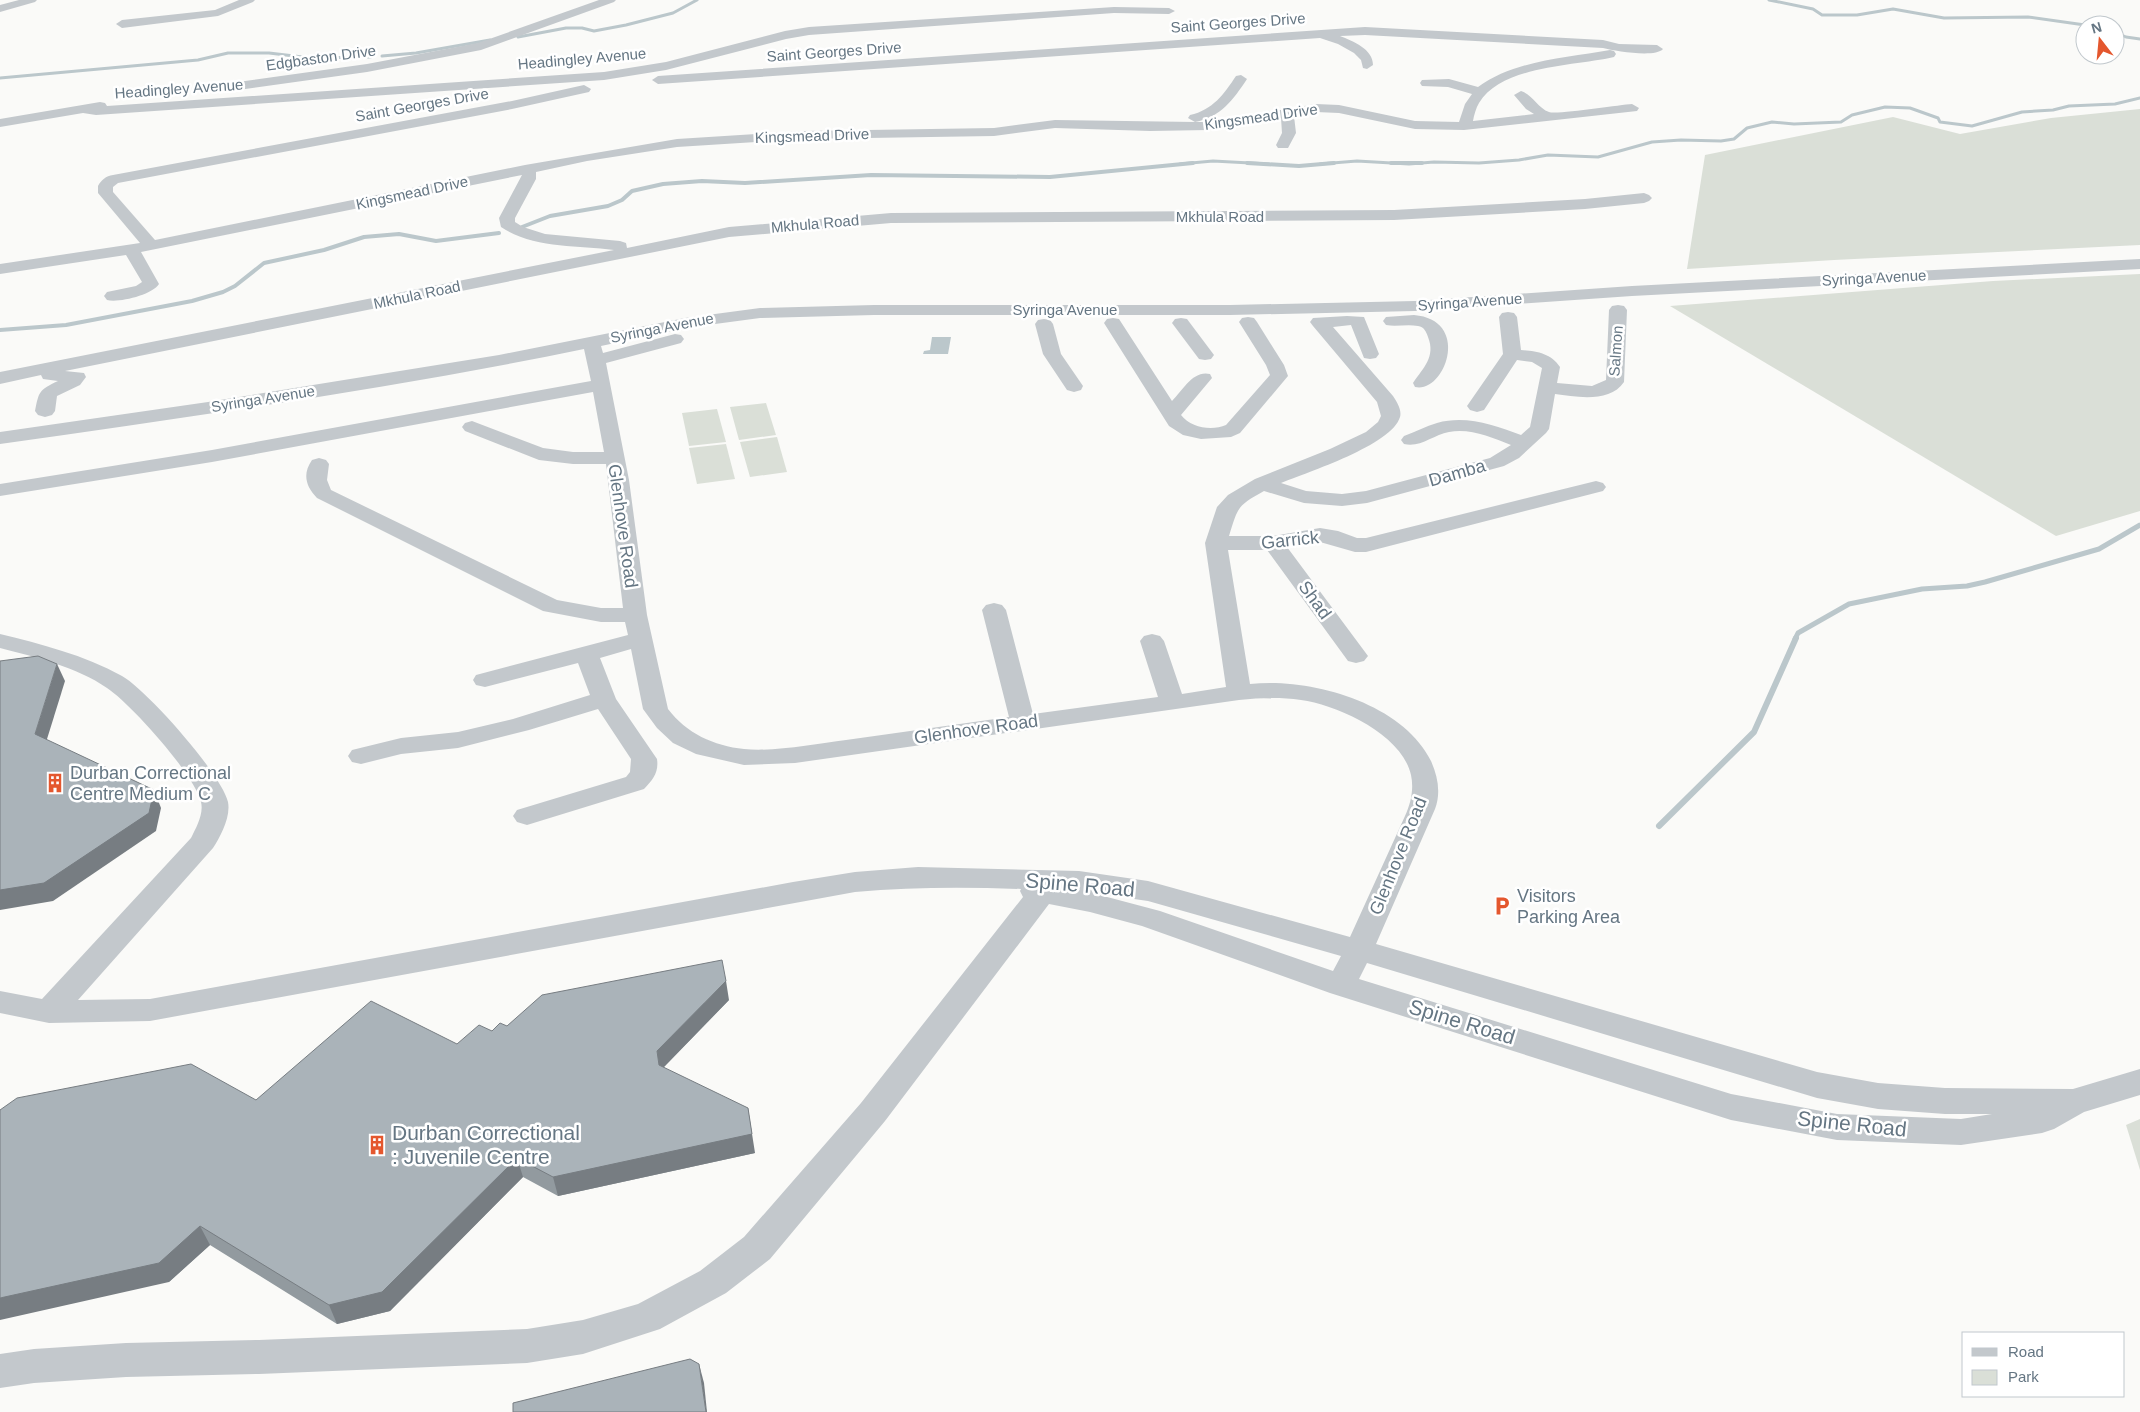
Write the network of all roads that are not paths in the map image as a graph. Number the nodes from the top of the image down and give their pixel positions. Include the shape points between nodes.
1 (31, 0) edge
2 (249, 0) edge
3 (610, 0) edge
4 (0, 9) edge
5 (1169, 11) dead end
6 (122, 24) dead end
7 (1318, 34) junction
8 (1619, 48) junction
9 (1657, 49) dead end
10 (1367, 65) dead end
11 (592, 78) junction
12 (1241, 79) dead end
13 (1427, 83) dead end
14 (228, 88) dead end
15 (209, 90) dead end
16 (1481, 92) junction
17 (1521, 95) dead end
18 (84, 108) junction
19 (1632, 108) dead end
20 (1286, 113) junction
21 (1195, 118) dead end
22 (1549, 118) junction
23 (1466, 122) junction
24 (0, 124) edge
25 (1283, 145) dead end
26 (525, 170) junction
27 (1644, 198) dead end
28 (151, 246) junction
29 (638, 249) junction
30 (131, 250) junction
31 (2140, 264) edge
32 (0, 269) edge
33 (113, 296) dead end
34 (1618, 310) dead end
35 (1508, 317) dead end
36 (1358, 321) junction
37 (1248, 322) junction
38 (1319, 322) junction
39 (1181, 323) junction
40 (1044, 324) junction
41 (1114, 324) junction
42 (594, 351) junction
43 (1370, 354) dead end
44 (1512, 354) junction
45 (1205, 355) dead end
46 (44, 369) junction
47 (0, 378) edge
48 (1203, 378) dead end
49 (1422, 383) dead end
50 (601, 385) junction
51 (1074, 386) dead end
52 (1547, 387) junction
53 (1477, 406) dead end
54 (45, 411) dead end
55 (1171, 415) junction
56 (472, 426) dead end
57 (0, 438) edge
58 (1411, 440) dead end
59 (1525, 443) junction
60 (614, 458) junction
61 (318, 464) dead end
62 (1262, 483) junction
63 (1596, 487) dead end
64 (0, 490) edge
65 (1216, 543) junction
66 (1273, 543) junction
67 (994, 610) dead end
68 (635, 615) junction
69 (641, 639) junction
70 (0, 641) edge
71 (1152, 641) dead end
72 (586, 654) junction
73 (1356, 656) dead end
74 (485, 680) dead end
75 (1239, 693) junction
76 (604, 699) junction
77 (1172, 702) junction
78 (1023, 722) junction
79 (361, 756) dead end
80 (526, 816) dead end
81 (1035, 885) junction
82 (1359, 950) junction
83 (1341, 985) junction
84 (0, 1002) edge
85 (49, 1012) junction
86 (1619, 1028) junction
87 (1606, 1068) junction
88 (2140, 1082) edge
89 (2073, 1102) junction
90 (0, 1371) edge

1 - 4 street
2 - 6 street via 205,15
3 - 14 street, Edgbaston Drive via 481,46 367,68
5 - 11 street, Headingley Avenue via 1114,10 809,31 659,68
7 - 8 street, Saint Georges Drive via 1365,31 1424,33 1558,40
7 - 10 street via 1348,44 1364,55
7 - 11 street, Saint Georges Drive via 668,79
8 - 9 street, Saint Georges Drive
8 - 16 street via 1615,53 1516,73
11 - 18 street, Headingley Avenue via 96,111
11 - 28 street, Saint Georges Drive via 593,84 586,88 512,105 112,178 105,186 106,193
12 - 21 street via 1218,108
13 - 16 street via 1449,83
15 - 18 street
16 - 23 street via 1473,102
17 - 22 street
18 - 24 street
19 - 22 street, Kingsmead Drive
20 - 23 street, Kingsmead Drive via 1326,108 1391,121 1439,126
20 - 25 street via 1289,133
20 - 26 street, Kingsmead Drive via 1208,126 1055,124 994,132 804,135 686,142
22 - 23 street, Kingsmead Drive via 1495,124
26 - 28 street, Kingsmead Drive
26 - 29 street via 530,174 529,179 507,218 507,224 512,228 535,236
27 - 29 street, Mkhula Road via 1385,216 891,218 729,232
28 - 30 street, Kingsmead Drive
29 - 46 street, Mkhula Road
30 - 32 street, Kingsmead Drive
30 - 33 street via 151,284
31 - 42 street, Syringa Avenue via 1394,306 781,312 704,319
34 - 52 street, Salmon via 1615,382 1606,389 1583,391
35 - 44 street
36 - 38 street
36 - 43 street
36 - 49 street via 1430,324 1442,353
37 - 38 street
37 - 39 street
37 - 55 street via 1253,335 1274,362 1279,376 1238,425 1224,433 1190,432 1179,426
38 - 62 street via 1386,400 1391,416 1373,436
39 - 41 street
39 - 45 street
40 - 41 street
40 - 42 street via 768,326 682,337 632,352
40 - 51 street via 1052,354
41 - 55 street
42 - 50 street, Glenhove Road
42 - 57 street, Syringa Avenue via 499,361
44 - 52 street, Damba via 1547,361 1551,367
44 - 53 street
46 - 47 street, Mkhula Road
46 - 54 street via 47,375 77,377 48,393
48 - 55 street
50 - 60 street, Glenhove Road
50 - 64 street via 212,456
52 - 59 street, Damba via 1538,429
56 - 60 street via 539,454
58 - 59 street via 1444,427 1468,425
59 - 62 street, Damba via 1497,462 1367,497 1319,499
60 - 68 street, Glenhove Road
61 - 68 street via 317,486 324,494 551,606 601,615
62 - 65 street via 1228,507
63 - 66 street, Garrick via 1366,545 1320,535
65 - 66 street, Garrick
65 - 75 street
66 - 73 street, Shad
67 - 78 street
68 - 69 street, Glenhove Road
69 - 72 street
69 - 78 street, Glenhove Road via 656,709 666,723 704,748 744,757 795,755
70 - 85 street via 50,654 117,684 136,700 178,747 215,802 212,823 204,842
71 - 77 street
72 - 74 street
72 - 76 street
75 - 77 street, Glenhove Road
75 - 82 street, Glenhove Road via 1280,690 1318,696 1356,708 1408,745 1424,770 1425,799
76 - 79 street via 458,740 401,746
76 - 80 street via 644,759 643,775 635,783
77 - 78 street, Glenhove Road
81 - 82 street, Spine Road via 1088,882 1148,891
81 - 83 street, Spine Road via 1150,918
81 - 85 street via 918,877 855,882 150,1010
81 - 90 street via 873,1112 757,1248 713,1282 647,1317 583,1337 527,1346 126,1360
82 - 83 street, Glenhove Road
82 - 86 street, Spine Road
83 - 87 street, Spine Road
84 - 85 street
86 - 87 street
86 - 89 street, Spine Road via 1816,1085 1878,1096 1945,1101
87 - 89 street, Spine Road via 1731,1107 1837,1127 1961,1132 2042,1120
88 - 89 street, Spine Road

